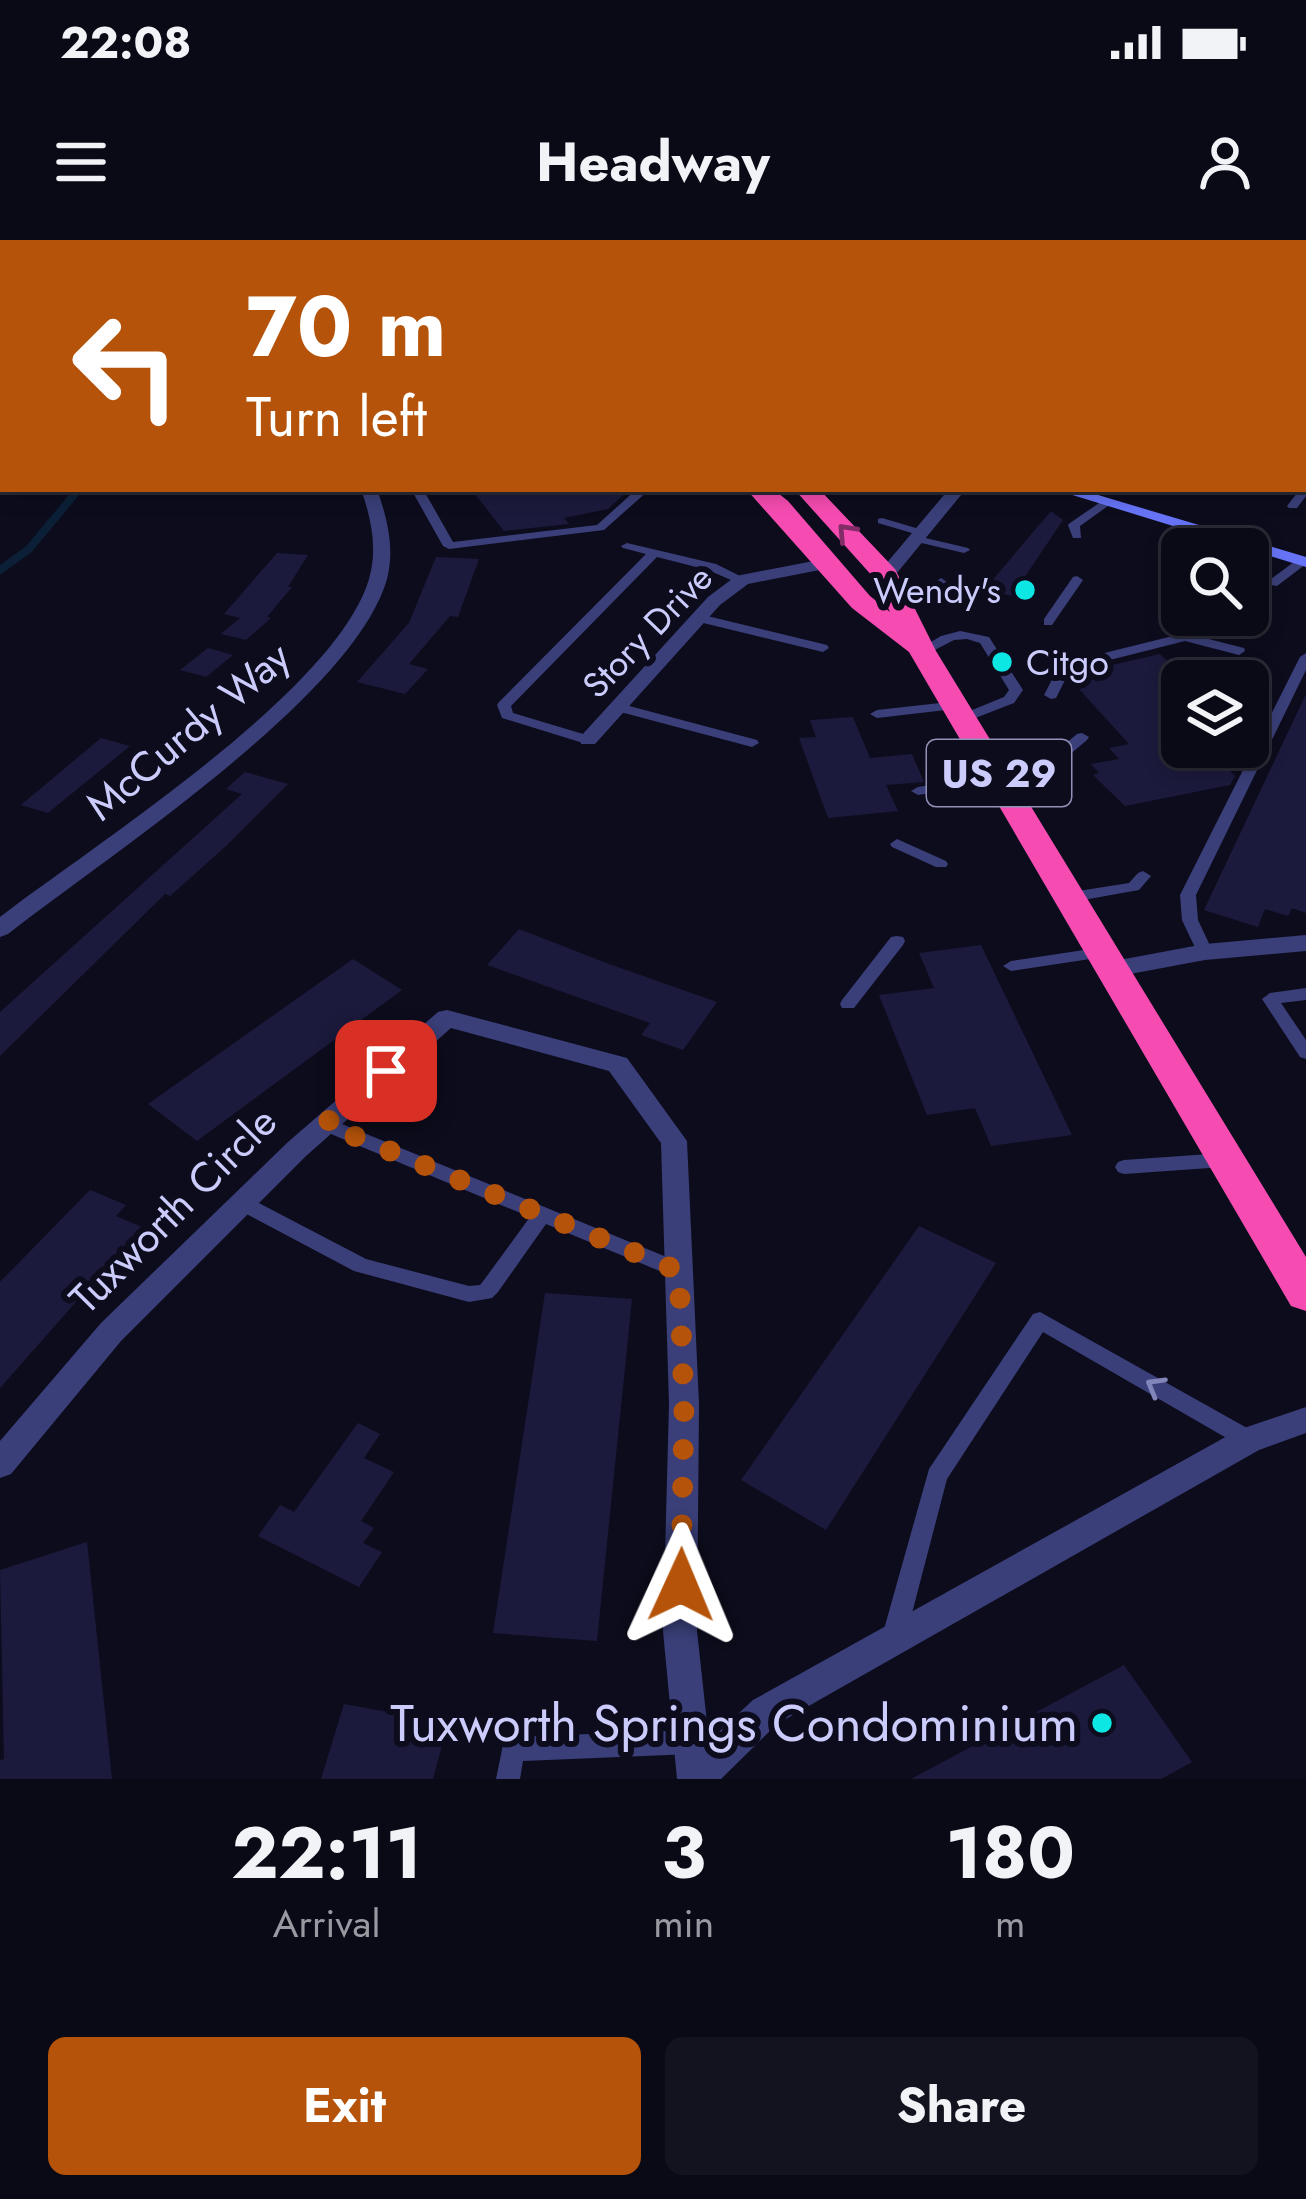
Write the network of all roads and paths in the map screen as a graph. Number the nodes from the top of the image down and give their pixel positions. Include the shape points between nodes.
1 (370, 492) edge
2 (419, 492) edge
3 (641, 492) edge
4 (761, 492) edge
5 (809, 492) edge
6 (956, 492) edge
7 (1071, 492) edge
8 (1303, 492) edge
9 (1106, 503) junction
10 (1293, 506) dead end
11 (882, 521) dead end
12 (1191, 528) edge
13 (920, 536) junction
14 (1077, 536) dead end
15 (627, 546) dead end
16 (964, 548) dead end
17 (1269, 551) edge
18 (654, 553) junction
19 (829, 562) junction
20 (1304, 562) edge
21 (886, 575) junction
22 (742, 580) junction
23 (1078, 580) dead end
24 (941, 582) dead end
25 (1269, 582) edge
26 (898, 601) junction
27 (699, 617) junction
28 (1048, 622) dead end
29 (823, 648) dead end
30 (1239, 650) dead end
31 (922, 651) junction
32 (1306, 657) edge
33 (1051, 695) dead end
34 (618, 706) junction
35 (962, 711) junction
36 (878, 714) dead end
37 (1082, 737) dead end
38 (588, 740) joint
39 (752, 743) dead end
40 (1007, 787) junction
41 (918, 791) dead end
42 (897, 844) dead end
43 (941, 864) dead end
44 (1144, 876) dead end
45 (1072, 897) junction
46 (5, 919) edge
47 (897, 941) dead end
48 (1306, 943) edge
49 (1205, 952) junction
50 (1109, 960) junction
51 (1011, 966) dead end
52 (1306, 994) edge
53 (848, 1004) dead end
54 (1306, 1053) edge
55 (325, 1124) junction
56 (1227, 1160) junction
57 (1124, 1167) dead end
58 (242, 1203) junction
59 (543, 1214) junction
60 (679, 1271) junction
61 (1306, 1294) edge
62 (1306, 1420) edge
63 (1249, 1440) junction
64 (0, 1464) edge
65 (892, 1641) junction
66 (692, 1742) junction
67 (695, 1778) edge
68 (508, 1779) edge

1 - 46 street, McCurdy Way via 385,539 376,586 324,665 265,722
2 - 3 lane via 449,546 600,528
4 - 19 highway, US 29
21 -> 5 highway, US 29
6 - 13 street
7 - 9 main road
8 - 10 lane
9 - 12 main road
9 - 14 lane via 1074,525
11 - 13 lane
13 - 16 lane
13 - 21 street
15 - 18 lane
17 - 20 main road
18 - 22 lane
18 - 38 lane via 504,705 520,722
19 - 22 street, Story Drive
19 - 31 highway, US 29 via 861,602
20 - 25 lane
21 - 26 highway, US 29
22 - 27 street, Story Drive
23 - 28 lane
24 - 26 lane via 944,596
26 - 31 highway, US 29
27 - 29 lane
27 - 34 street, Story Drive
30 - 33 lane via 1185,637 1065,667
31 - 35 highway, US 29
31 - 35 lane via 947,635 985,640 1016,690 1009,700
32 - 49 lane via 1188,896
34 - 38 street, Story Drive
34 - 39 lane
35 - 36 lane
35 - 40 highway, US 29
37 - 40 lane
40 - 41 lane
40 - 45 highway, US 29
42 - 43 lane
44 - 45 lane via 1134,887
45 - 50 highway, US 29
47 - 53 lane
48 - 49 street
49 - 50 street
50 - 51 lane
50 - 56 highway, US 29
52 - 54 lane via 1270,999
55 - 58 street, Tuxworth Circle
55 - 59 lane
55 - 60 street, Tuxworth Circle via 446,1018 618,1064 674,1141
56 - 57 lane
56 - 61 highway, US 29
58 - 59 lane via 361,1266 469,1294 485,1292
58 - 64 street, Tuxworth Circle via 111,1332
59 - 60 lane
60 - 66 street, Tuxworth Circle via 680,1630
62 - 63 street, Tuxworth Circle
63 - 65 street, Tuxworth Circle
63 -> 65 lane via 1040,1320 937,1476
65 - 67 street, Tuxworth Circle via 766,1712
66 - 67 street, Tuxworth Circle
66 - 68 lane via 513,1750

